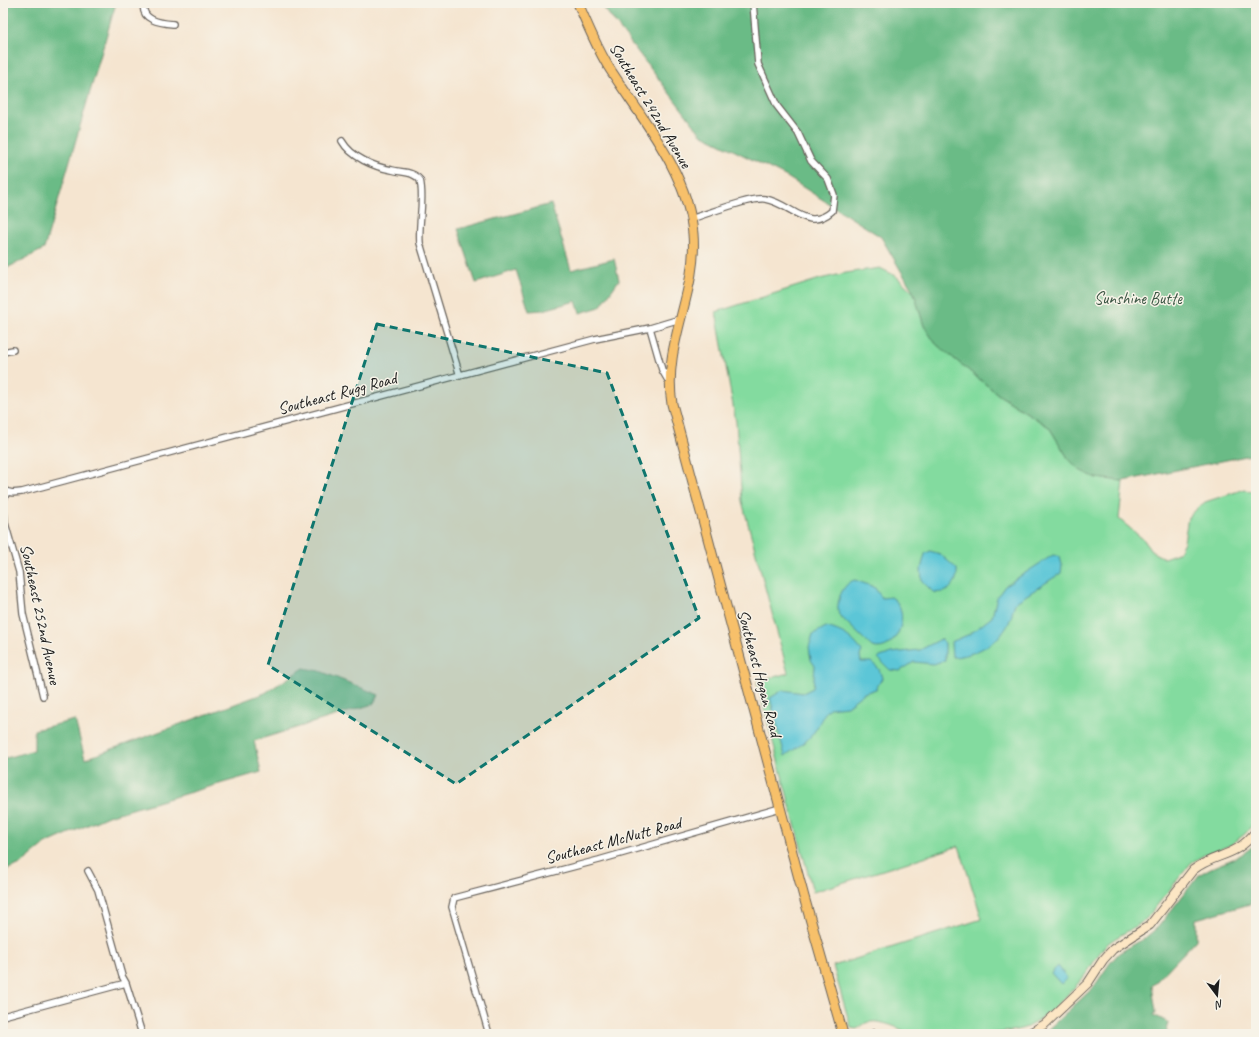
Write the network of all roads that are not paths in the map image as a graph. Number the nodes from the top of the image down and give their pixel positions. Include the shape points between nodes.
1 (144, 3) edge
2 (578, 3) edge
3 (753, 3) edge
4 (173, 24) dead end
5 (342, 142) dead end
6 (690, 219) junction
7 (680, 319) junction
8 (650, 328) junction
9 (13, 350) dead end
10 (3, 352) edge
11 (460, 376) junction
12 (670, 384) junction
13 (5, 491) edge
14 (44, 696) dead end
15 (780, 808) junction
16 (1256, 831) edge
17 (88, 871) dead end
18 (126, 983) junction
19 (3, 1016) edge
20 (142, 1034) edge
21 (489, 1034) edge
22 (843, 1034) edge
23 (874, 1034) edge
24 (889, 1034) edge
25 (1028, 1034) edge

1 - 4 street via 147,17
2 - 6 main road, Southeast 242nd Avenue via 608,64 669,163 681,188
3 - 6 street via 758,64 777,106 798,133 811,161 828,179 834,195 832,211 825,217 811,220 778,203 763,199
5 - 11 street via 355,155 373,165 412,173 420,180 420,243
6 - 7 main road, Southeast 242nd Avenue via 694,255
7 - 8 street, Southeast Rugg Road
7 - 12 main road, Southeast Hogan Road via 672,351
8 - 11 street, Southeast Rugg Road via 606,336
8 - 12 street via 662,370
9 - 10 street
11 - 13 street, Southeast Rugg Road via 22,492
12 - 15 main road, Southeast Hogan Road via 677,424
13 - 14 street, Southeast 252nd Avenue via 5,524 20,572 23,614
15 - 21 street, Southeast McNutt Road via 600,860 454,898 452,907
15 - 22 main road, Southeast Hogan Road
16 - 25 main road via 1237,850 1193,870 1150,925 1113,949 1084,987 1045,1024
17 - 18 street via 98,890
18 - 19 street
18 - 20 street
23 - 24 main road

